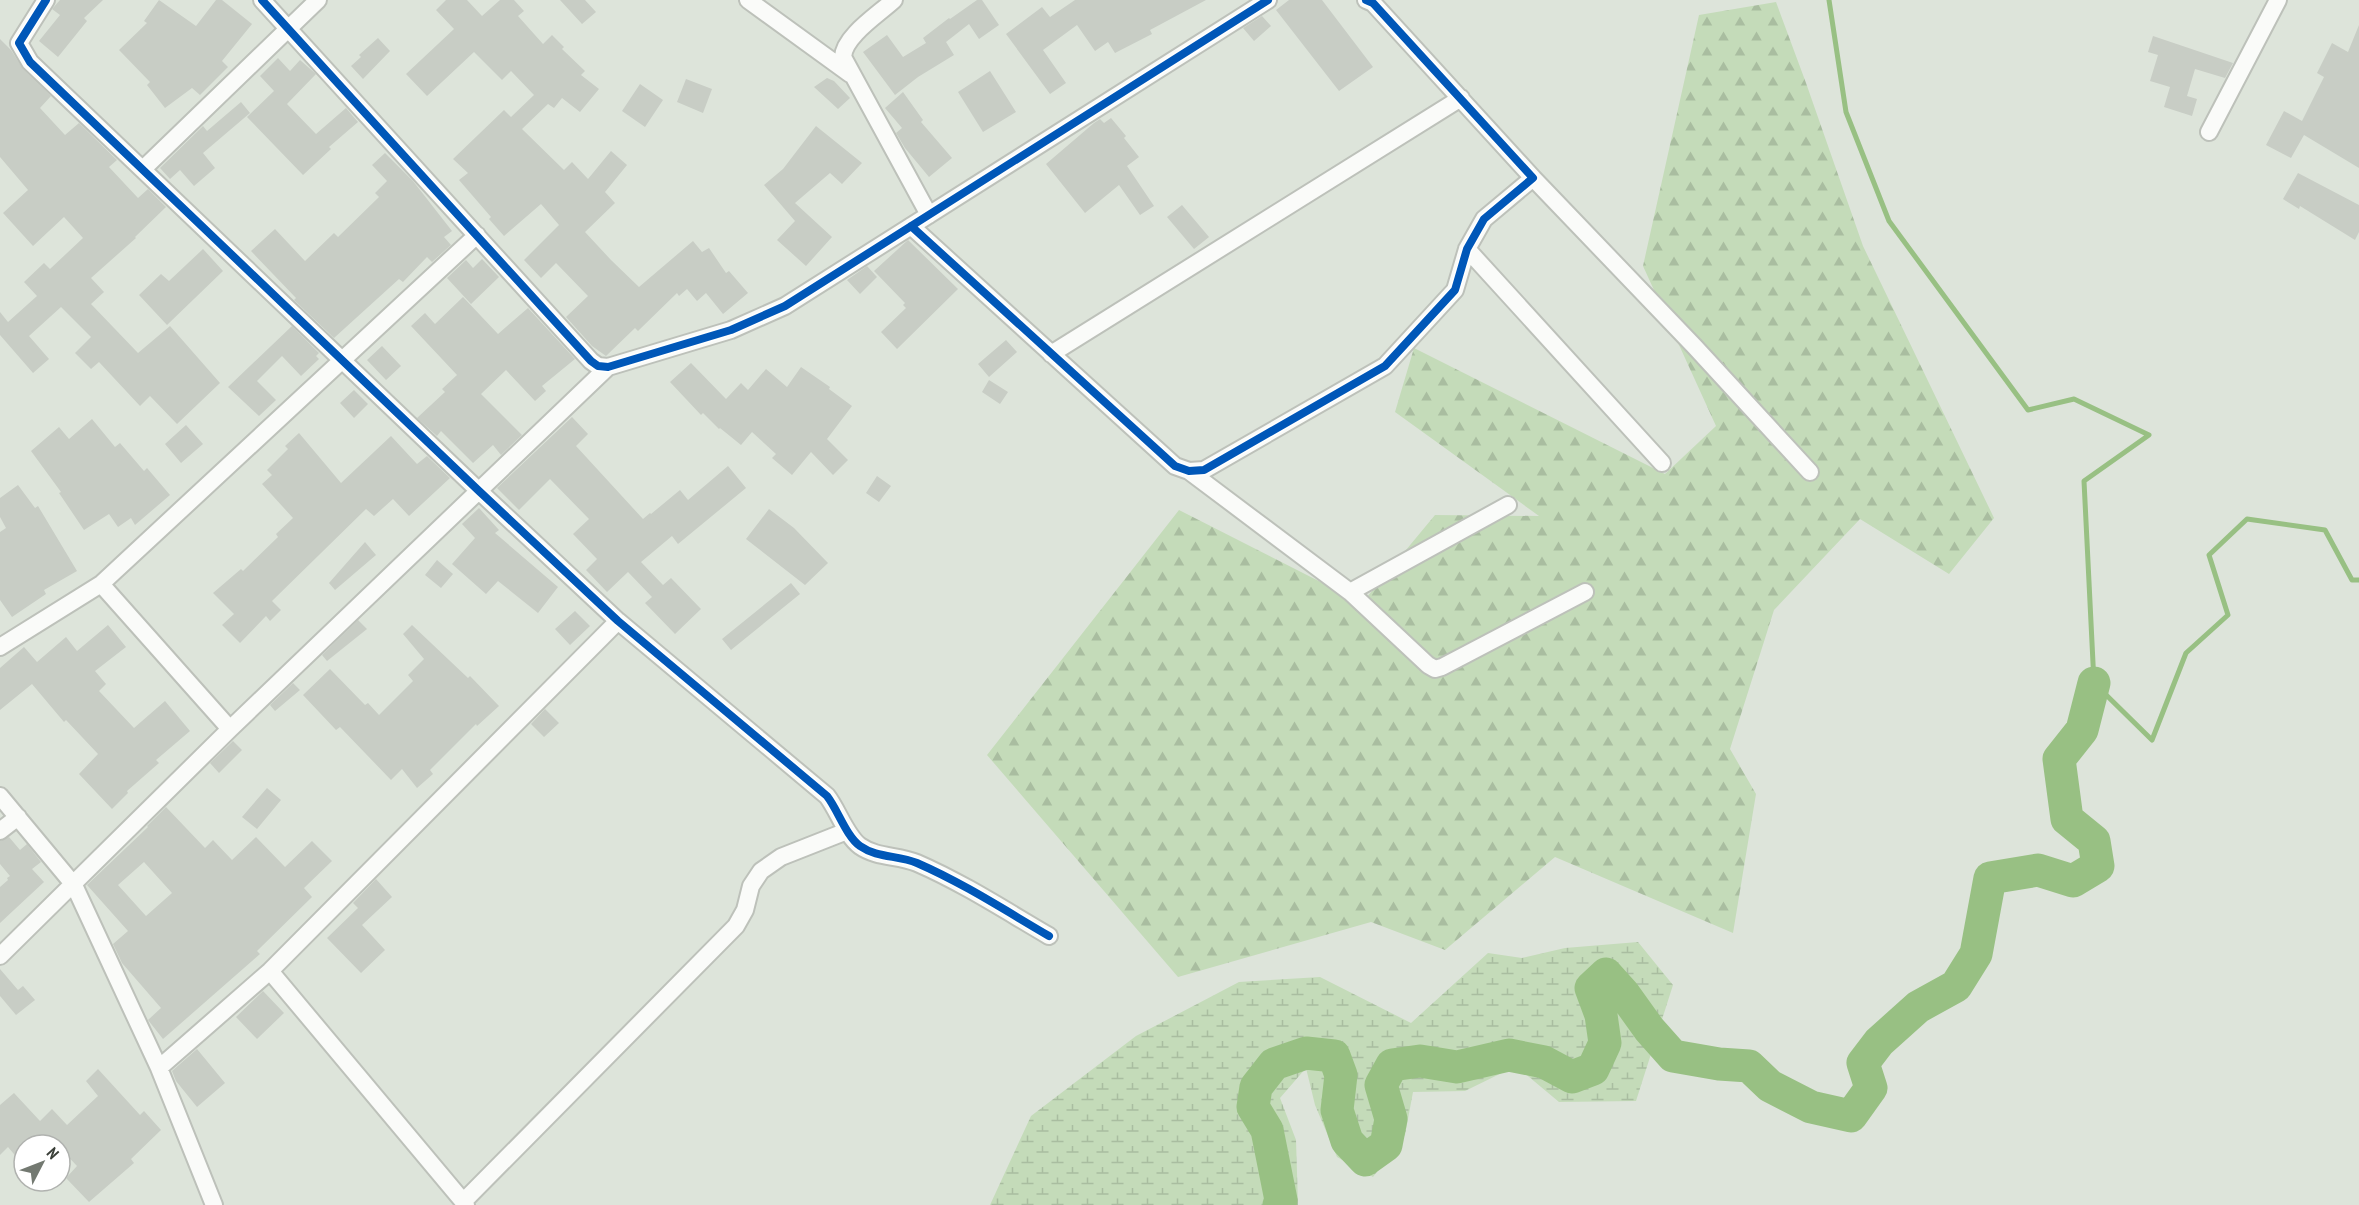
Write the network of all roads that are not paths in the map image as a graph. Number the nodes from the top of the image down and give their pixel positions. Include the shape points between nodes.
1 (46, 0) edge
2 (262, 0) edge
3 (318, 0) edge
4 (748, 0) edge
5 (894, 0) edge
6 (1268, 0) edge
7 (1366, 0) edge
8 (2278, 0) edge
9 (289, 30) junction
10 (854, 76) junction
11 (1461, 98) junction
12 (2209, 132) dead end
13 (143, 169) junction
14 (1533, 178) junction
15 (929, 215) junction
16 (911, 226) junction
17 (477, 235) junction
18 (1467, 249) junction
19 (1052, 354) junction
20 (342, 358) junction
21 (608, 367) junction
22 (1662, 463) dead end
23 (1189, 471) junction
24 (1810, 472) dead end
25 (478, 490) junction
26 (1508, 505) dead end
27 (101, 584) junction
28 (1350, 592) junction
29 (1585, 592) dead end
30 (618, 621) junction
31 (0, 647) edge
32 (230, 729) junction
33 (0, 795) edge
34 (18, 817) junction
35 (0, 831) edge
36 (847, 831) junction
37 (74, 885) junction
38 (1049, 936) dead end
39 (0, 956) edge
40 (270, 971) junction
41 (159, 1068) junction
42 (464, 1204) edge
43 (213, 1205) edge

1 - 13 street via 19,43 30,62
2 - 9 street
3 - 9 street
4 - 10 street
5 - 10 street via 849,40 843,51
6 - 15 street
7 - 11 street
8 - 12 street
9 - 13 street
9 - 17 street
10 - 15 street
11 - 14 street
11 - 19 street
13 - 20 street
14 - 18 street via 1484,219
14 - 24 street
15 - 16 street
16 - 19 street
16 - 21 street via 785,306 731,330
17 - 20 street
17 - 21 street via 591,361
18 - 22 street
18 - 23 street via 1455,290 1385,366 1204,470
19 - 23 street via 1175,466
20 - 25 street
20 - 27 street
21 - 25 street
23 - 28 street
25 - 30 street
25 - 32 street
26 - 28 street
27 - 31 street
27 - 32 street
28 - 29 street via 1435,669
30 - 36 street via 828,796
30 - 40 street
32 - 37 street
33 - 34 street
34 - 35 street
34 - 37 street
36 - 38 street via 859,845 879,855 924,866
36 - 42 street via 781,857 761,871 736,926
37 - 39 street
37 - 41 street
40 - 41 street
40 - 42 street
41 - 43 street

